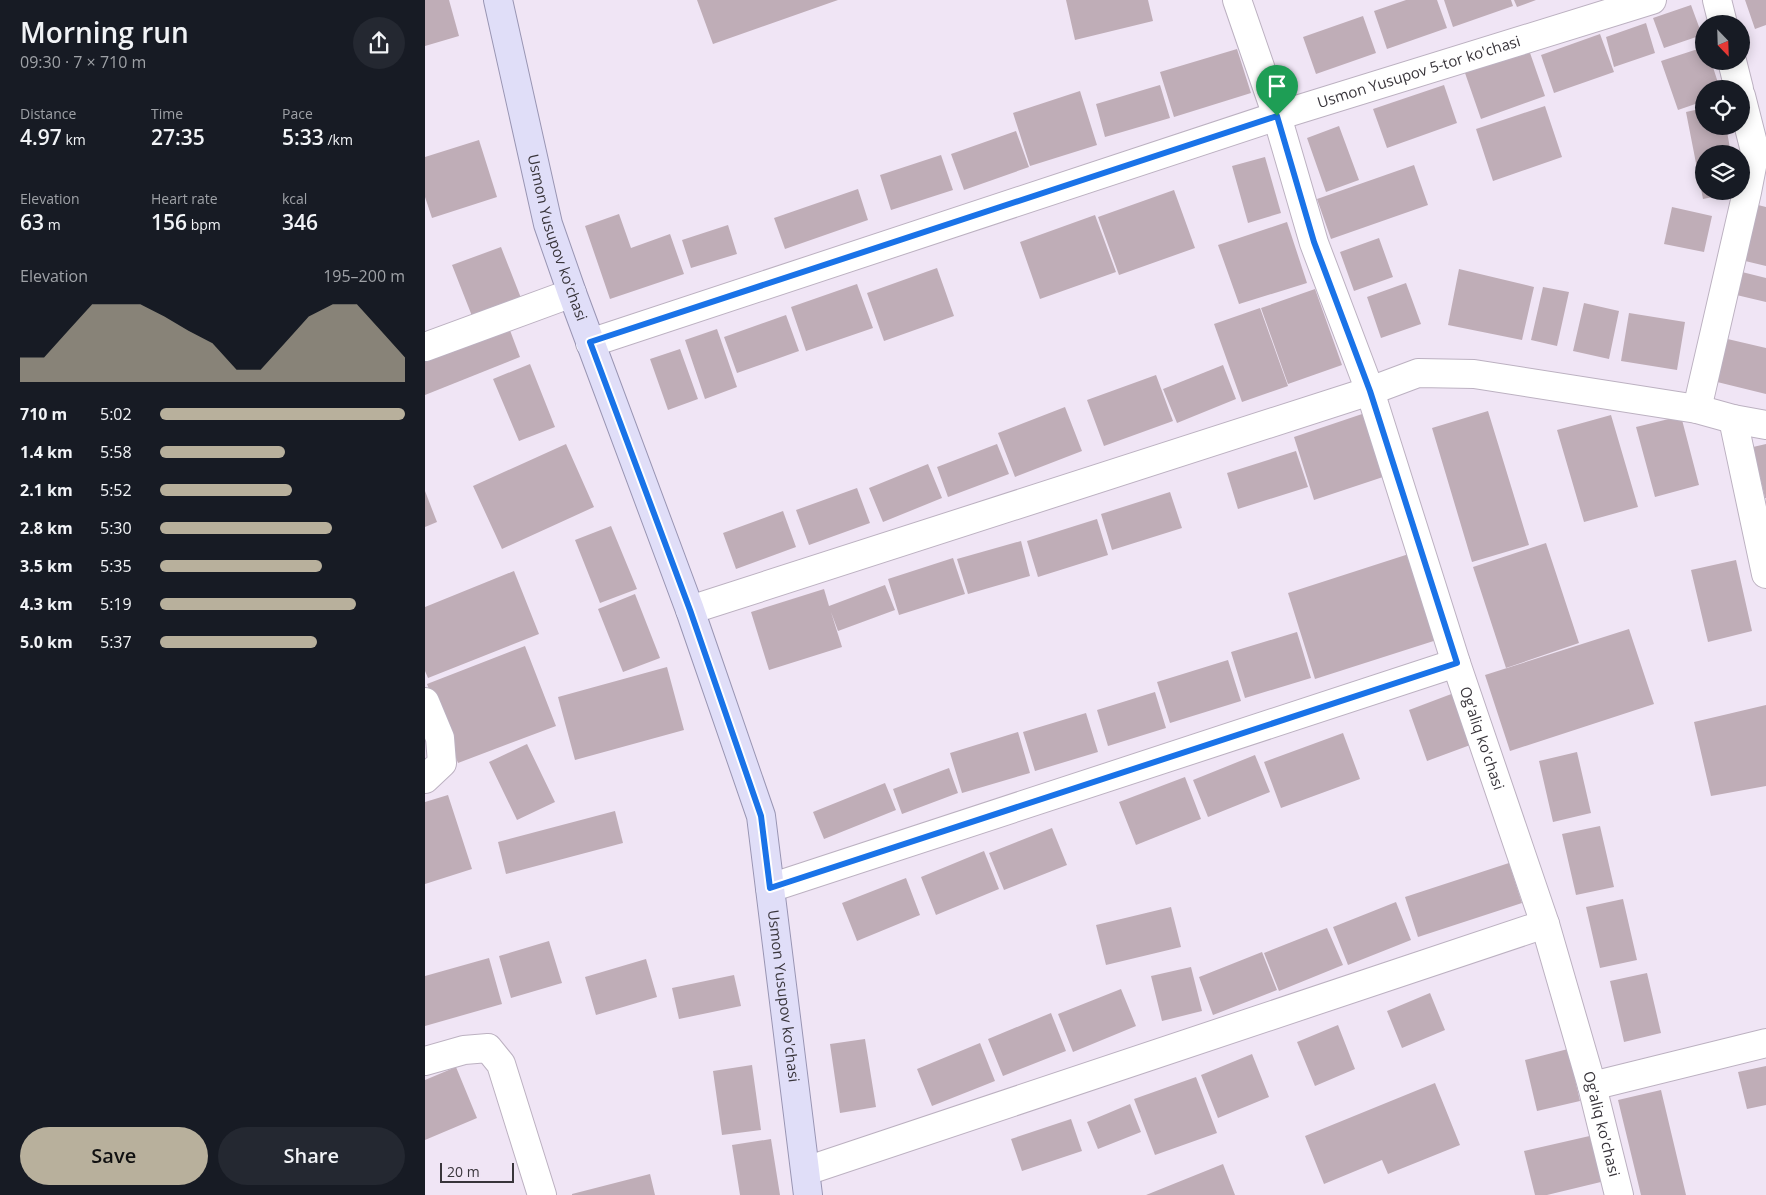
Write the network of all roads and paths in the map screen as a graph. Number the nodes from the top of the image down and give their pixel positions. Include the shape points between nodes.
1 (498, 0) edge
2 (1237, 0) edge
3 (1652, 0) edge
4 (1717, 0) edge
5 (1721, 15) edge
6 (1277, 116) junction
7 (1750, 131) edge
8 (572, 293) junction
9 (590, 342) junction
10 (425, 347) edge
11 (1370, 391) junction
12 (1697, 409) junction
13 (1733, 419) junction
14 (1766, 425) edge
15 (1766, 574) edge
16 (690, 610) junction
17 (1457, 663) junction
18 (425, 702) edge
19 (425, 780) edge
20 (770, 888) junction
21 (1545, 924) junction
22 (1766, 1044) edge
23 (425, 1061) edge
24 (1592, 1086) junction
25 (807, 1183) edge
26 (542, 1195) edge
27 (1619, 1195) edge

1 - 8 main road, Usmon Yusupov ko'chasi via 548,224
2 - 6 street, Og'aliq ko'chasi
3 - 6 street, Usmon Yusupov 5-tor ko'chasi
4 - 5 street
6 - 9 street, Usmon Yusupov 5-tor ko'chasi
6 - 11 street, Og'aliq ko'chasi via 1314,242
7 - 12 street via 1755,151
8 - 9 main road, Usmon Yusupov ko'chasi
8 - 10 street
9 - 16 main road, Usmon Yusupov ko'chasi
11 - 12 street via 1418,373 1474,374
11 - 16 street
11 - 17 street, Og'aliq ko'chasi
12 - 13 street
13 - 14 street
13 - 15 street
16 - 20 main road, Usmon Yusupov ko'chasi via 761,816
17 - 20 street
17 - 21 street, Og'aliq ko'chasi
18 - 19 street via 440,738 443,763
20 - 25 main road, Usmon Yusupov ko'chasi
21 - 24 street, Og'aliq ko'chasi
21 - 25 street
22 - 24 street
23 - 26 street via 464,1050 488,1048 501,1064
24 - 27 street, Og'aliq ko'chasi

